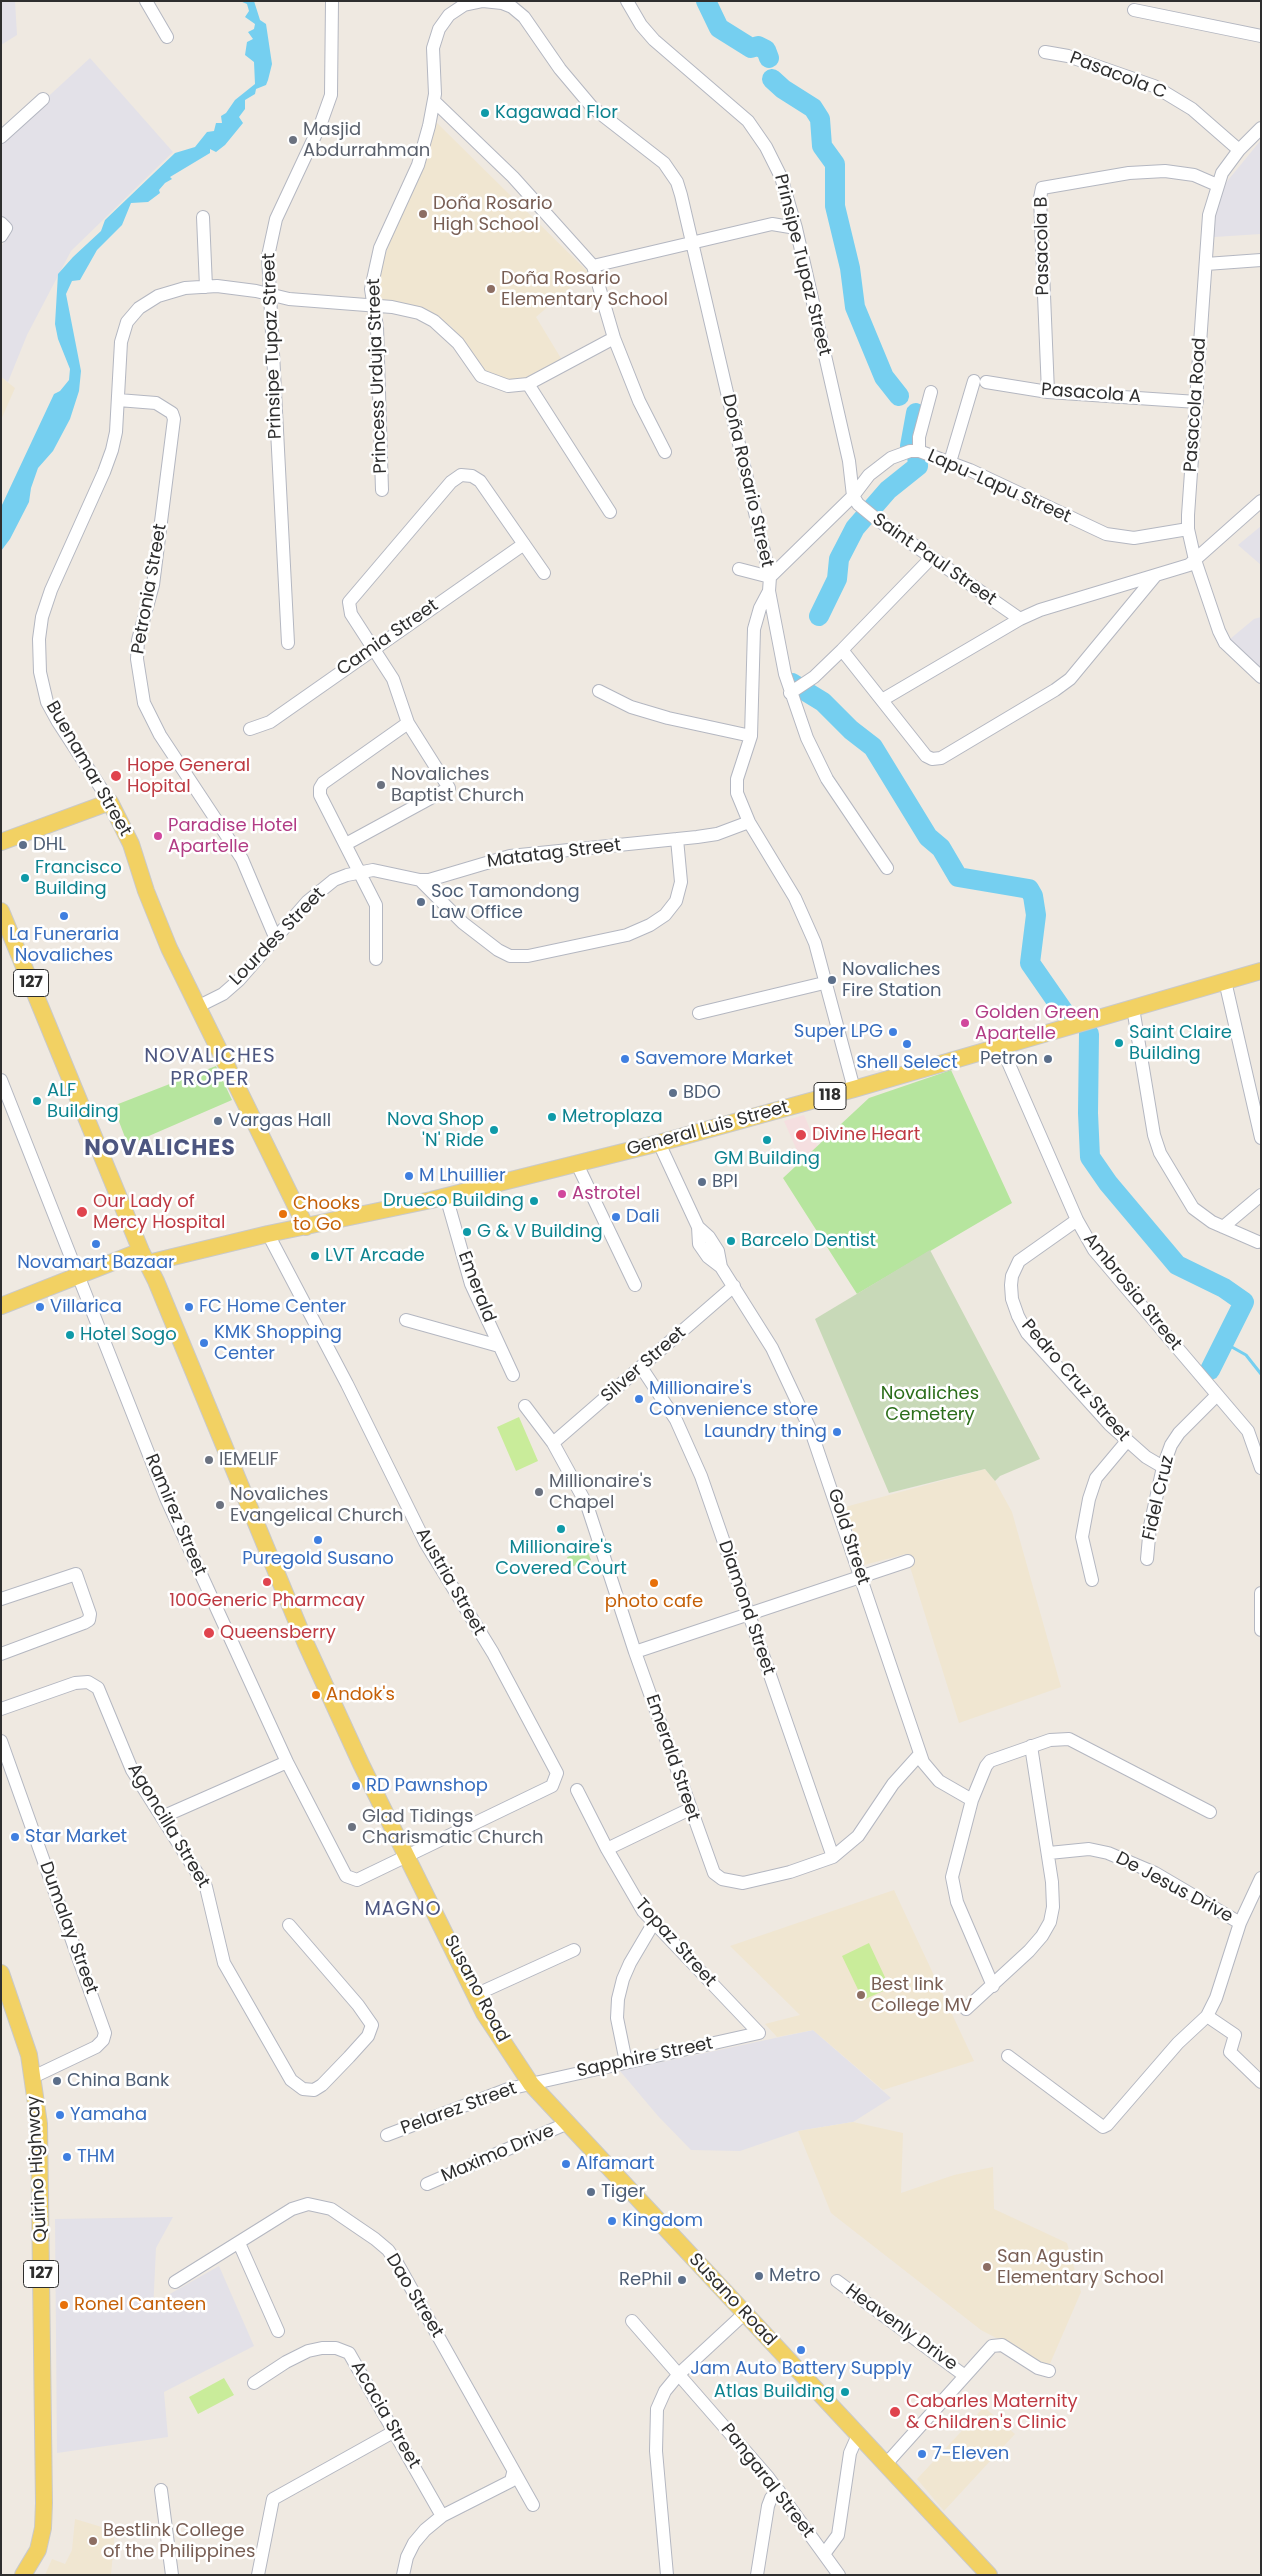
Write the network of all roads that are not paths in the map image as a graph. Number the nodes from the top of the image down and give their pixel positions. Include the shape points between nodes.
1 (146, 1) edge
2 (332, 1) edge
3 (627, 1) edge
4 (514, 4) edge
5 (1134, 10) dead end
6 (1261, 36) edge
7 (167, 37) dead end
8 (1046, 52) dead end
9 (43, 99) dead end
10 (434, 100) junction
11 (1261, 128) edge
12 (1, 137) edge
13 (1237, 148) junction
14 (1217, 185) junction
15 (203, 217) dead end
16 (796, 228) junction
17 (693, 242) junction
18 (1261, 260) edge
19 (1206, 264) junction
20 (593, 266) junction
21 (206, 286) junction
22 (269, 293) junction
23 (373, 304) junction
24 (614, 338) junction
25 (528, 384) junction
26 (931, 392) dead end
27 (1048, 392) junction
28 (118, 400) junction
29 (1197, 402) junction
30 (919, 451) junction
31 (665, 452) dead end
32 (950, 462) junction
33 (382, 490) dead end
34 (853, 496) junction
35 (1261, 501) edge
36 (610, 512) dead end
37 (1188, 529) junction
38 (524, 544) junction
39 (931, 558) junction
40 (1195, 560) junction
41 (739, 569) dead end
42 (544, 573) dead end
43 (1156, 575) junction
44 (770, 577) junction
45 (769, 591) junction
46 (1020, 619) junction
47 (288, 643) dead end
48 (374, 647) junction
49 (842, 650) junction
50 (1261, 677) edge
51 (599, 691) dead end
52 (790, 693) junction
53 (882, 700) junction
54 (408, 723) junction
55 (250, 729) dead end
56 (751, 736) junction
57 (110, 802) junction
58 (749, 822) junction
59 (677, 839) junction
60 (1, 842) edge
61 (346, 844) junction
62 (887, 868) dead end
63 (359, 872) junction
64 (420, 880) junction
65 (1, 911) edge
66 (275, 937) junction
67 (376, 960) dead end
68 (1261, 971) edge
69 (1225, 981) junction
70 (824, 983) junction
71 (199, 1006) junction
72 (1134, 1008) junction
73 (699, 1013) dead end
74 (1001, 1046) junction
75 (1, 1080) edge
76 (854, 1090) junction
77 (1261, 1138) edge
78 (659, 1143) junction
79 (577, 1164) junction
80 (1261, 1195) edge
81 (446, 1196) junction
82 (1077, 1220) junction
83 (306, 1227) junction
84 (1223, 1227) junction
85 (268, 1234) junction
86 (1258, 1242) dead end
87 (144, 1257) junction
88 (79, 1276) junction
89 (635, 1286) dead end
90 (734, 1286) junction
91 (1, 1306) edge
92 (406, 1320) dead end
93 (499, 1346) junction
94 (641, 1367) junction
95 (513, 1375) dead end
96 (1217, 1395) junction
97 (526, 1406) dead end
98 (1127, 1441) junction
99 (553, 1443) junction
100 (1163, 1467) junction
101 (1261, 1468) edge
102 (1148, 1559) dead end
103 (908, 1561) dead end
104 (861, 1577) junction
105 (1092, 1580) dead end
106 (1261, 1593) edge
107 (1, 1599) edge
108 (748, 1614) junction
109 (1261, 1630) edge
110 (635, 1652) junction
111 (1, 1654) edge
112 (1, 1709) edge
113 (1, 1740) edge
114 (1031, 1746) junction
115 (920, 1754) junction
116 (287, 1762) junction
117 (578, 1790) dead end
118 (972, 1800) junction
119 (690, 1809) junction
120 (1210, 1812) dead end
121 (162, 1816) junction
122 (608, 1849) junction
123 (1049, 1853) junction
124 (408, 1856) junction
125 (833, 1857) junction
126 (1259, 1885) edge
127 (1240, 1922) junction
128 (653, 1924) junction
129 (289, 1925) dead end
130 (574, 1950) dead end
131 (2, 1979) edge
132 (993, 1986) junction
133 (475, 1995) junction
134 (966, 2009) dead end
135 (1207, 2016) junction
136 (759, 2034) joint
137 (1008, 2056) dead end
138 (626, 2062) junction
139 (33, 2077) junction
140 (1261, 2082) edge
141 (531, 2084) junction
142 (568, 2123) junction
143 (386, 2135) dead end
144 (427, 2184) dead end
145 (240, 2243) junction
146 (837, 2281) dead end
147 (175, 2282) dead end
148 (745, 2313) junction
149 (632, 2321) dead end
150 (278, 2331) dead end
151 (1049, 2371) dead end
152 (679, 2374) junction
153 (965, 2376) junction
154 (254, 2383) dead end
155 (395, 2431) junction
156 (858, 2436) junction
157 (886, 2464) junction
158 (513, 2472) junction
159 (161, 2490) dead end
160 (779, 2491) junction
161 (533, 2505) dead end
162 (442, 2516) junction
163 (824, 2554) junction
164 (23, 2575) edge
165 (172, 2575) edge
166 (258, 2575) edge
167 (403, 2575) edge
168 (667, 2575) edge
169 (757, 2575) edge
170 (839, 2575) edge
171 (989, 2575) edge

1 - 7 street
2 - 22 street, Prinsipe Tupaz Street via 331,95 273,228 268,256
3 - 16 street, Prinsipe Tupaz Street via 647,33 738,110 757,132 781,177
4 - 10 street, Princess Urduja Street via 472,2 449,15 439,29 433,48
4 - 17 street, Doña Rosario Street via 560,69 592,107 664,162 671,171 682,195
5 - 6 street
8 - 13 street, Pasacola C via 1068,56 1154,86 1192,109
9 - 12 street
10 - 20 street via 513,177
10 - 23 street, Princess Urduja Street via 418,165 380,248 371,289
11 - 13 street, Pasacola Road
13 - 14 street, Pasacola Road
14 - 19 street, Pasacola Road via 1209,214
14 - 27 street, Pasacola B via 1194,174 1165,171 1129,173 1042,188 1040,207
15 - 21 street
16 - 17 street via 772,224
16 - 34 street, Prinsipe Tupaz Street via 849,461
17 - 20 street
17 - 44 street, Doña Rosario Street
18 - 19 street
19 - 29 street, Pasacola Road
20 - 24 street
21 - 22 street, Buenamar Street
21 - 28 street, Buenamar Street via 158,296 139,308 127,322 119,357
22 - 23 street, Buenamar Street via 289,299
22 - 47 street, Prinsipe Tupaz Street
23 - 25 street, Buenamar Street via 419,313 434,321 458,343 481,376 508,386
23 - 33 street, Princess Urduja Street via 377,328
24 - 25 street
24 - 31 street via 639,401
25 - 36 street
26 - 30 street via 919,437
27 - 29 street, Pasacola A
27 - 32 street, Pasacola A via 980,381
28 - 57 street, Buenamar Street via 112,450 51,590 42,617 38,653 47,702
28 - 66 street, Petronia Street via 156,403 172,413 174,419 153,585 138,649 144,703 160,735 242,859
29 - 37 street, Pasacola Road
30 - 32 street, Lapu-Lapu Street
30 - 34 street, Lapu-Lapu Street via 899,454 883,463
32 - 37 street, Lapu-Lapu Street via 1106,534 1134,538
34 - 39 street, Saint Paul Street via 871,515
34 - 44 street, Lapu-Lapu Street
35 - 40 street
37 - 40 street, Pasacola Road
38 - 42 street
38 - 48 street, Camia Street
38 - 48 street via 480,481 461,475 451,482 349,602 351,614
39 - 46 street, Saint Paul Street
39 - 49 street
40 - 43 street via 1189,565
40 - 50 street, Pasacola Road via 1225,644
41 - 44 street
43 - 46 street via 1066,601
43 - 53 street via 1070,678 941,758 926,756
44 - 45 street, Doña Rosario Street
45 - 52 street
45 - 56 street, Doña Rosario Street via 754,629
46 - 53 street
48 - 54 street via 397,688
48 - 55 street, Camia Street via 270,722
49 - 52 street
49 - 53 street
51 - 56 street via 668,718
52 - 62 street via 827,779
54 - 61 street via 320,788 320,795
54 - 61 street via 449,788
56 - 58 street, Doña Rosario Street via 737,779 738,793
57 - 60 main road
57 - 71 main road, Buenamar Street via 131,844 158,923
58 - 59 street, Matatag Street via 716,834
58 - 70 street, Doña Rosario Street via 805,918 815,943
59 - 64 street, Matatag Street via 510,856 430,880
59 - 64 street via 681,882 676,901 664,915 627,935 528,956 510,956 498,950 463,923
61 - 63 street
63 - 64 street, Matatag Street via 381,872
63 - 66 street, Lourdes Street via 334,880 322,889
63 - 67 street via 378,911
65 - 87 main road, 127
66 - 71 street, Lourdes Street via 239,980 223,994
68 - 69 main road, General Luis Street / 118
69 - 72 main road, General Luis Street / 118
69 - 77 street
70 - 73 street
70 - 76 street, Doña Rosario Street
71 - 83 main road, Buenamar Street
72 - 74 main road, General Luis Street / 118
72 - 84 street via 1154,1135 1160,1153 1193,1208
74 - 76 main road, General Luis Street / 118
74 - 82 street, Ambrosia Street
75 - 88 street, Ramirez Street
76 - 78 main road, General Luis Street / 118
78 - 79 main road, General Luis Street / 118
78 - 90 street, Gold Street via 698,1227 699,1244
79 - 81 main road, General Luis Street / 118
79 - 89 street
80 - 84 street
81 - 83 main road, General Luis Street / 118
81 - 93 street, Emerald via 471,1284
82 - 96 street, Ambrosia Street via 1094,1250
82 - 98 street, Pedro Cruz Street via 1019,1261 1012,1276 1012,1299 1027,1333
83 - 85 main road, General Luis Street / 118
84 - 86 street
85 - 87 main road, General Luis Street / 118
85 - 124 street, Austria Street via 425,1542 493,1653 557,1773 552,1786
87 - 88 main road
87 - 124 main road, Susano Road via 306,1644
88 - 91 main road
88 - 116 street, Ramirez Street via 166,1498
90 - 94 street, Silver Street
90 - 104 street, Gold Street via 772,1348 798,1400 821,1456
92 - 93 street
93 - 95 street, Emerald
94 - 99 street, Silver Street
94 - 108 street, Diamond Street via 664,1399 689,1448
96 - 100 street, Fidel Cruz via 1179,1434
96 - 101 street, Ambrosia Street via 1248,1431
97 - 99 street, Emerald Street
98 - 100 street, Pedro Cruz Street
98 - 105 street via 1096,1478 1089,1499 1082,1537
99 - 110 street, Emerald Street via 588,1505
100 - 102 street, Fidel Cruz via 1150,1526
103 - 104 street
104 - 108 street
104 - 115 street, Gold Street
106 - 109 street
107 - 111 street via 76,1574 90,1614 84,1623
108 - 110 street
108 - 125 street, Diamond Street
110 - 119 street, Emerald Street
112 - 121 street, Agoncilla Street via 66,1685 94,1684 101,1692 132,1770
113 - 139 street, Dumalay Street via 105,2033 96,2047
114 - 118 street via 990,1761
114 - 120 street via 1060,1738 1077,1741
114 - 123 street
115 - 118 street, Gold Street via 939,1781
115 - 125 street, Emerald Street via 893,1784 858,1836
116 - 121 street
116 - 124 street, Ramirez Street via 351,1880
117 - 122 street, Topaz Street
118 - 132 street via 953,1867 953,1890
119 - 122 street
119 - 125 street, Emerald Street via 709,1864 722,1880 743,1883 761,1880
121 - 129 street, Agoncilla Street via 206,1887 228,1970 291,2080 303,2089 314,2090 368,2036 372,2025
122 - 128 street, Topaz Street via 633,1897
123 - 127 street, De Jesus Drive via 1089,1849 1108,1853 1155,1873
123 - 132 street via 1053,1907 1050,1922 1042,1936
124 - 133 main road, Susano Road
126 - 127 street
127 - 135 street via 1216,1998
128 - 136 street, Topaz Street
128 - 138 street via 630,1962 618,1999
130 - 133 street
131 - 139 main road, Quirino Highway / 127 via 29,2055
132 - 134 street
133 - 141 main road, Susano Road
135 - 137 street via 1178,2043 1103,2126
135 - 140 street via 1235,2035 1230,2052
136 - 138 street, Sapphire Street
138 - 141 street, Sapphire Street
139 - 164 main road, Quirino Highway / 127 via 39,2143 44,2503 38,2550
141 - 142 main road, Susano Road
141 - 143 street, Pelarez Street via 508,2088
142 - 144 street, Maximo Drive
142 - 148 main road, Susano Road
145 - 147 street, Dao Street
145 - 150 street
145 - 158 street, Dao Street via 292,2209 308,2204 331,2209 375,2239 398,2263
146 - 153 street, Heavenly Drive
148 - 152 street
148 - 156 main road, Susano Road
149 - 152 street, Pangaral Street
151 - 153 street, Heavenly Drive via 997,2344
152 - 160 street, Pangaral Street
152 - 168 street via 657,2409 656,2423
153 - 157 street, Heavenly Drive
154 - 155 street, Acacia Street via 308,2351 336,2348 349,2353
155 - 162 street, Acacia Street
155 - 166 street via 273,2500
156 - 157 main road, Susano Road
156 - 163 street via 850,2453 838,2536
157 - 171 main road, Susano Road
158 - 161 street, Dao Street
158 - 162 street via 511,2481
159 - 165 street
160 - 163 street, Pangaral Street
160 - 169 street via 768,2506
162 - 167 street via 414,2543
163 - 170 street, Pangaral Street

